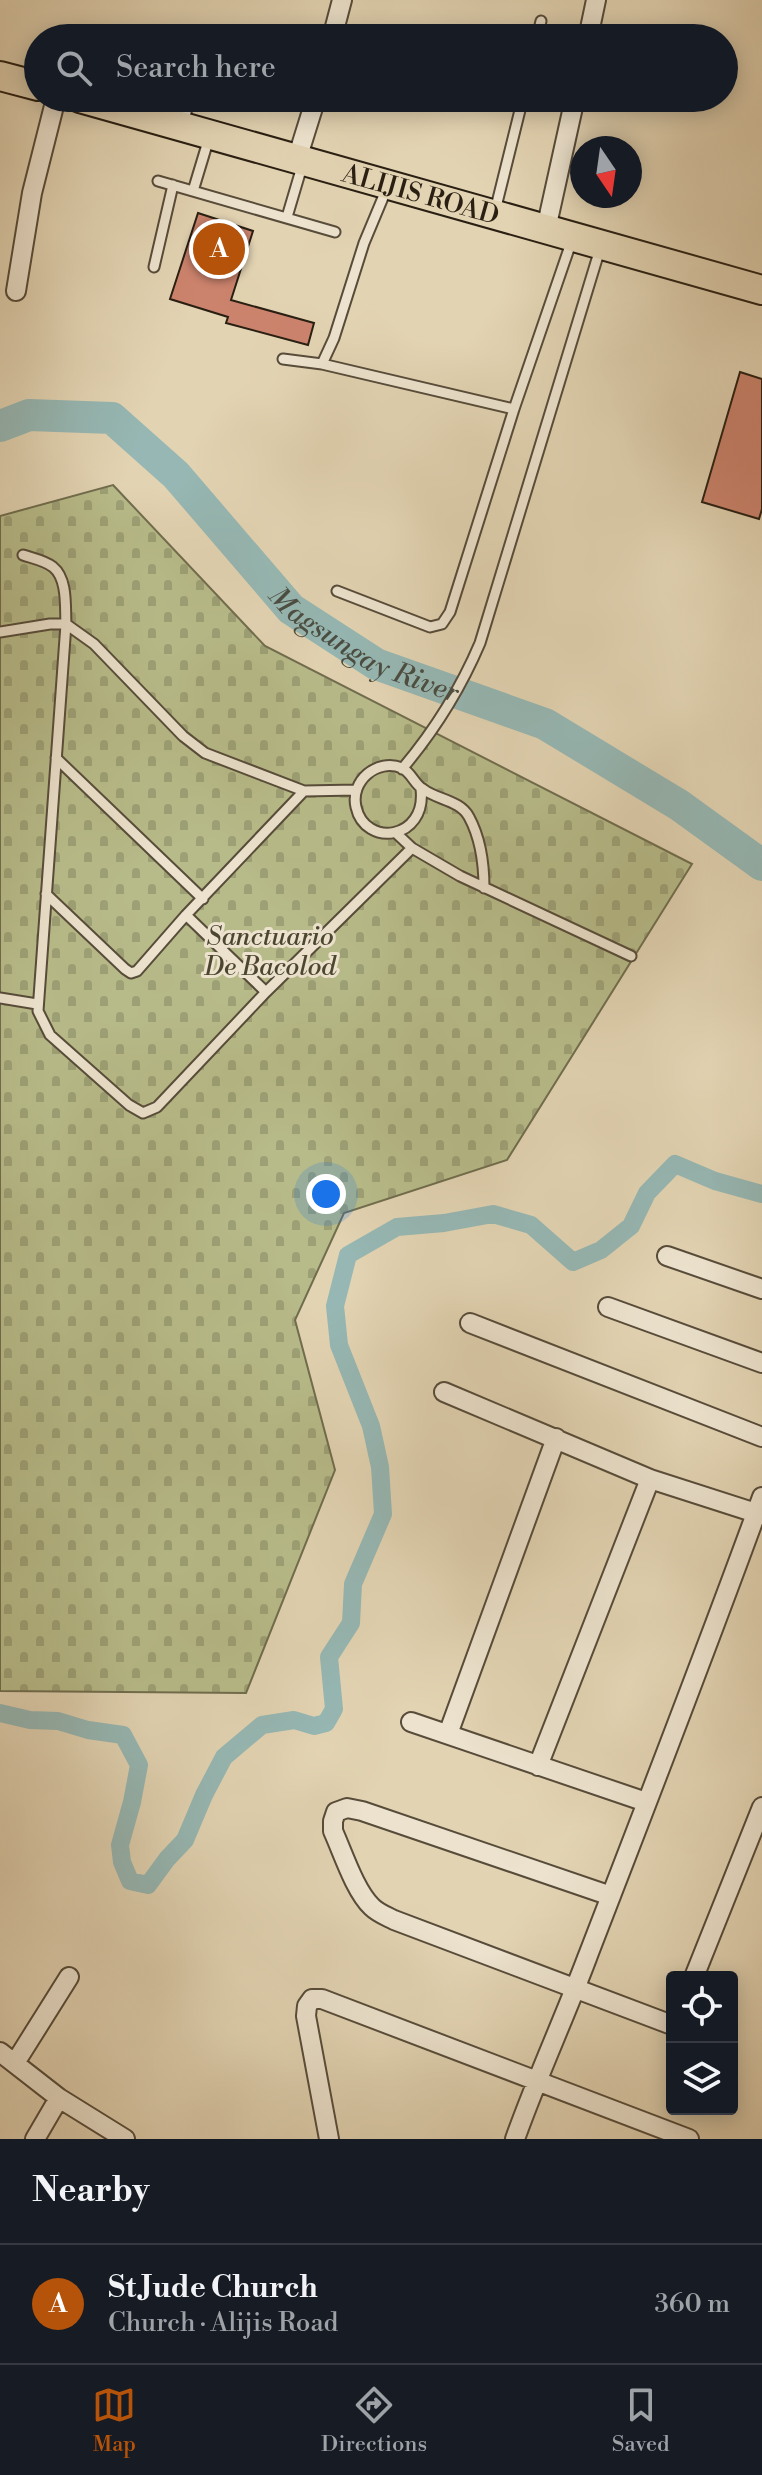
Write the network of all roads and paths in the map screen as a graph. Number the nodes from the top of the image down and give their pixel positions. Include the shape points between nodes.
1 (342, 0) edge
2 (596, 0) edge
3 (541, 21) dead end
4 (336, 24) edge
5 (540, 24) edge
6 (591, 24) edge
7 (0, 76) edge
8 (24, 82) edge
9 (52, 112) edge
10 (141, 112) edge
11 (186, 112) edge
12 (312, 112) edge
13 (520, 112) edge
14 (573, 112) edge
15 (182, 127) junction
16 (210, 135) junction
17 (300, 160) junction
18 (158, 181) dead end
19 (173, 185) junction
20 (388, 185) junction
21 (193, 191) junction
22 (494, 215) junction
23 (287, 217) junction
24 (335, 232) dead end
25 (560, 233) junction
26 (602, 246) junction
27 (154, 267) dead end
28 (762, 290) edge
29 (16, 291) dead end
30 (283, 359) dead end
31 (322, 364) junction
32 (514, 409) junction
33 (23, 555) dead end
34 (337, 591) dead end
35 (66, 624) junction
36 (0, 632) edge
37 (56, 758) junction
38 (402, 769) junction
39 (421, 789) junction
40 (356, 790) junction
41 (304, 791) junction
42 (396, 833) junction
43 (412, 848) junction
44 (484, 888) junction
45 (46, 894) junction
46 (203, 899) junction
47 (186, 915) junction
48 (631, 956) dead end
49 (266, 992) junction
50 (0, 998) edge
51 (37, 1004) junction
52 (667, 1256) dead end
53 (762, 1289) edge
54 (608, 1307) dead end
55 (470, 1323) dead end
56 (762, 1363) edge
57 (444, 1392) dead end
58 (762, 1437) edge
59 (556, 1438) junction
60 (650, 1479) junction
61 (760, 1508) edge
62 (411, 1722) dead end
63 (448, 1734) junction
64 (538, 1766) junction
65 (646, 1802) junction
66 (762, 1807) edge
67 (611, 1896) junction
68 (696, 1971) edge
69 (69, 1977) dead end
70 (576, 1988) junction
71 (666, 2023) edge
72 (7, 2058) edge
73 (535, 2081) junction
74 (59, 2098) junction
75 (680, 2138) edge
76 (35, 2139) edge
77 (125, 2139) edge
78 (329, 2139) edge
79 (515, 2139) edge

1 - 4 street
2 - 6 street
3 - 5 lane
7 - 8 main road
9 - 29 street
10 - 15 main road, ALIJIS ROAD
11 - 15 lane
12 - 17 street
13 - 22 lane
14 - 25 street
15 - 16 main road, ALIJIS ROAD
16 - 17 main road, ALIJIS ROAD
16 - 21 lane
17 - 20 main road, ALIJIS ROAD
17 - 23 lane
18 - 19 lane
19 - 21 lane
19 - 27 lane
20 - 22 main road, ALIJIS ROAD
20 - 31 lane
21 - 23 lane
22 - 25 main road, ALIJIS ROAD
23 - 24 lane
25 - 26 main road, ALIJIS ROAD
25 - 32 lane
26 - 28 main road, ALIJIS ROAD
26 - 38 lane via 480,643 430,736
30 - 31 lane
31 - 32 lane
32 - 34 lane via 442,624 430,627
33 - 35 lane via 56,571
35 - 36 lane
35 - 37 lane
35 - 41 lane via 94,644 205,753
37 - 45 lane
37 - 46 lane
38 - 39 lane
38 - 40 lane via 374,769
39 - 42 lane via 418,816
39 - 44 lane via 469,816 483,857
40 - 41 lane
40 - 42 lane via 359,817 382,833
41 - 46 lane
42 - 43 lane
43 - 44 lane
43 - 49 lane
44 - 48 lane
45 - 47 lane via 131,973
45 - 51 lane
46 - 47 lane
47 - 49 lane
49 - 51 lane via 157,1107 143,1113 50,1035
50 - 51 lane
52 - 53 street
54 - 56 street
55 - 58 street
57 - 59 street
59 - 60 street
59 - 63 street
60 - 61 street
60 - 64 street
61 - 65 street
62 - 63 street
63 - 64 street
64 - 65 street
65 - 67 street
66 - 68 street
67 - 70 street
67 - 70 street via 362,1811 336,1812 333,1831 369,1905 394,1920
69 - 72 street
70 - 71 street
70 - 73 street
72 - 74 street
73 - 75 street
73 - 78 street via 312,1999 306,2016
73 - 79 street
74 - 76 street
74 - 77 street

